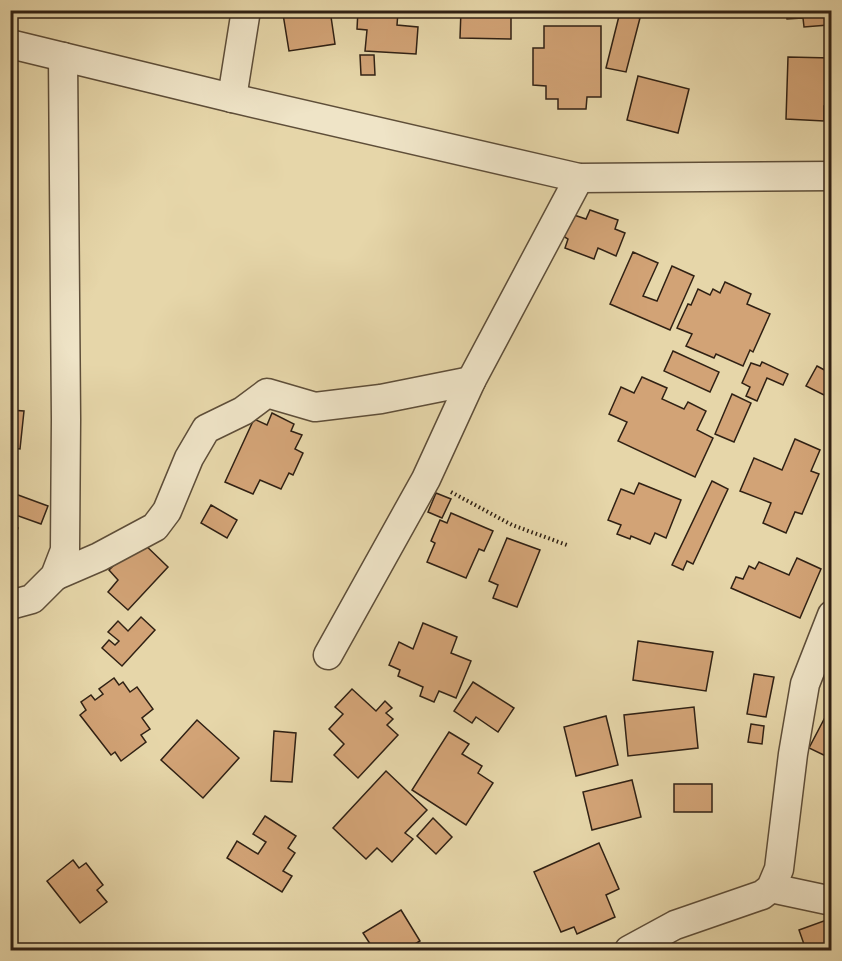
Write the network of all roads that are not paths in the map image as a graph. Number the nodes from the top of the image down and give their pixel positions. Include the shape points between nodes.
1 (246, 10) edge
2 (10, 44) edge
3 (63, 57) junction
4 (232, 98) junction
5 (831, 176) edge
6 (579, 178) junction
7 (471, 381) junction
8 (55, 576) junction
9 (10, 605) edge
10 (831, 615) edge
11 (327, 655) dead end
12 (771, 888) junction
13 (831, 901) edge
14 (629, 951) edge

1 - 4 street
2 - 3 street
3 - 4 street
3 - 8 street via 65,514 64,550
4 - 6 street
5 - 6 street
6 - 7 street
7 - 8 street via 315,407 267,393 243,411 206,429 167,511 155,527
7 - 11 street via 426,479
8 - 9 street via 32,598
10 - 12 street via 805,684 779,870
12 - 13 street
12 - 14 street via 762,895 675,925

